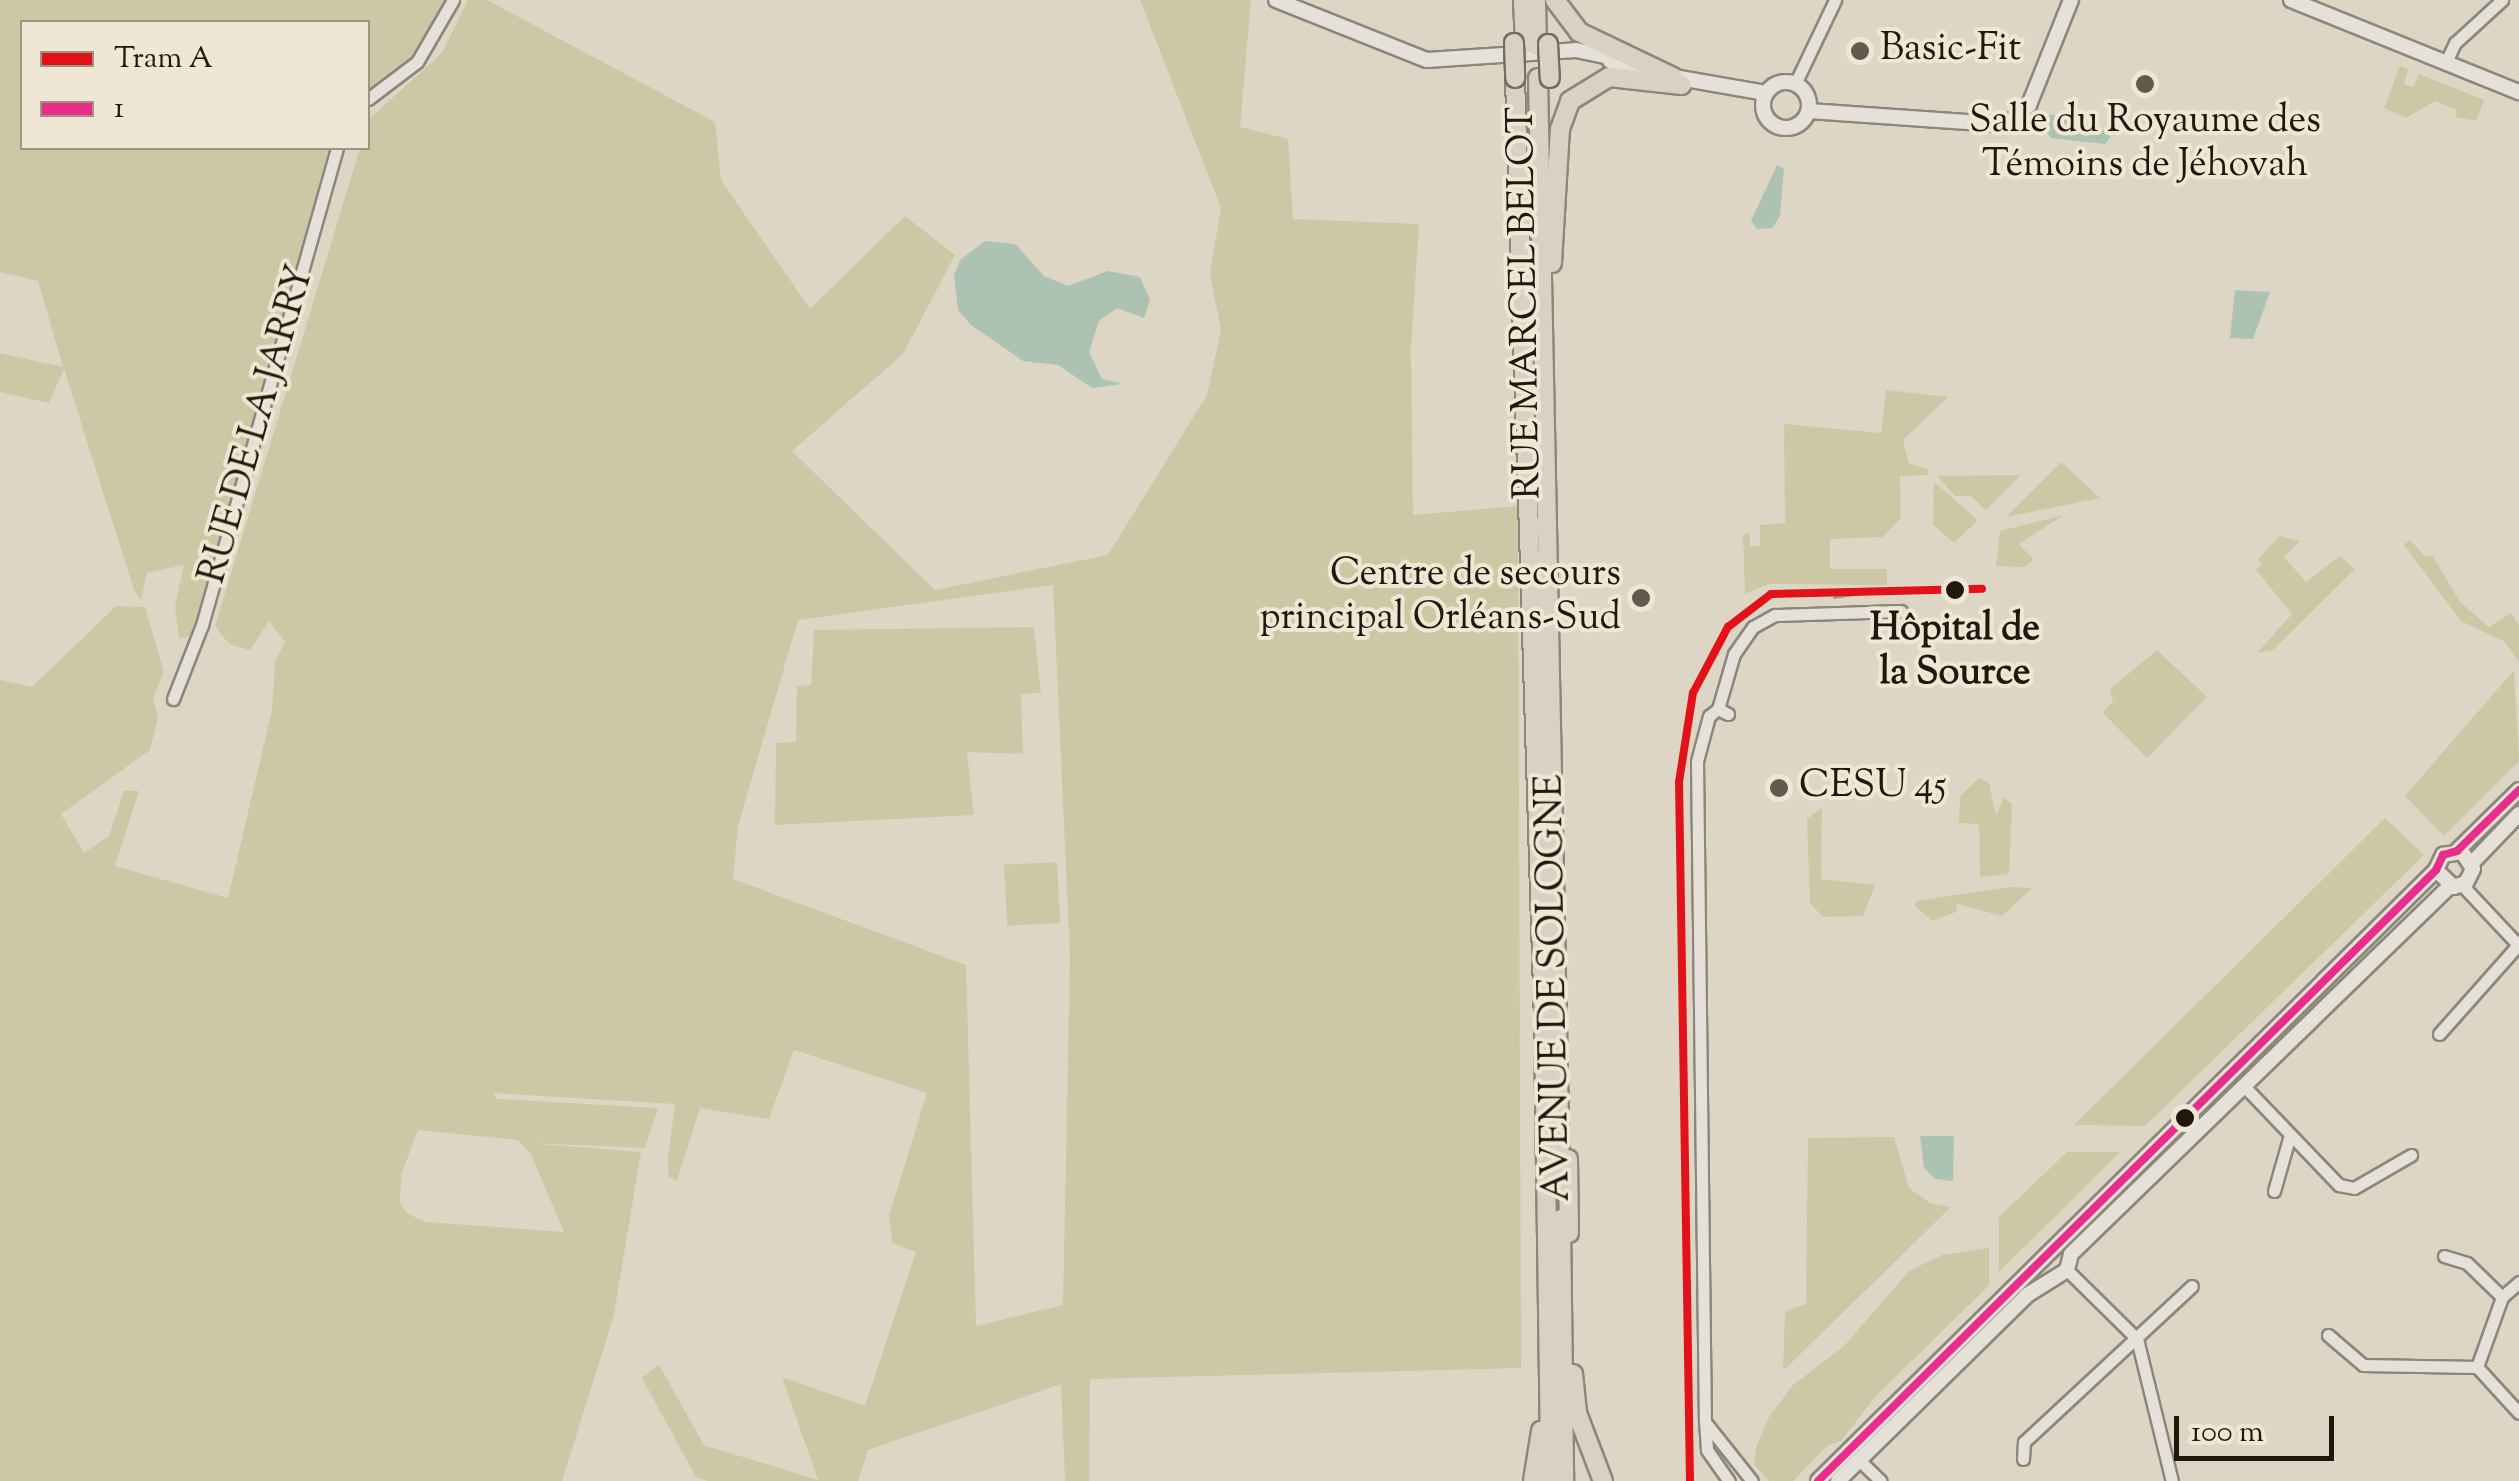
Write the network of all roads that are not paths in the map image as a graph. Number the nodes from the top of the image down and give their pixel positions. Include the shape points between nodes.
1 (453, 0) edge
2 (1276, 0) edge
3 (1512, 0) edge
4 (1524, 0) edge
5 (1536, 0) edge
6 (1552, 0) edge
7 (1835, 0) edge
8 (2071, 0) edge
9 (2291, 0) edge
10 (2502, 0) edge
11 (1536, 46) junction
12 (2446, 62) junction
13 (1532, 78) junction
14 (1678, 81) junction
15 (1795, 84) junction
16 (2519, 92) edge
17 (370, 97) edge
18 (1764, 99) junction
19 (1809, 111) junction
20 (337, 150) edge
21 (1554, 196) junction
22 (1544, 496) junction
23 (1901, 611) dead end
24 (173, 699) dead end
25 (2519, 790) edge
26 (2519, 814) edge
27 (2457, 851) junction
28 (2472, 863) junction
29 (2436, 870) junction
30 (2456, 886) junction
31 (1554, 894) junction
32 (2518, 945) edge
33 (2439, 1034) dead end
34 (2236, 1068) junction
35 (2221, 1083) junction
36 (2241, 1087) junction
37 (2290, 1135) junction
38 (2411, 1155) dead end
39 (2274, 1191) dead end
40 (2056, 1244) junction
41 (2071, 1254) junction
42 (2444, 1256) dead end
43 (2042, 1257) junction
44 (2061, 1272) junction
45 (1548, 1280) junction
46 (2519, 1282) edge
47 (2192, 1286) dead end
48 (2502, 1297) junction
49 (2328, 1335) dead end
50 (2137, 1339) junction
51 (2477, 1367) junction
52 (2519, 1413) edge
53 (1704, 1421) junction
54 (2023, 1459) dead end
55 (1859, 1460) junction
56 (1737, 1464) junction
57 (1725, 1477) edge
58 (1533, 1481) edge
59 (1550, 1481) edge
60 (1564, 1481) edge
61 (1603, 1481) edge
62 (1752, 1481) edge
63 (1818, 1481) edge
64 (1838, 1481) edge
65 (1881, 1481) edge
66 (2172, 1481) edge

1 - 17 street via 417,62
2 - 11 street via 1427,60
3 - 11 main road
4 - 11 main road, RUE MARCEL BELOT
5 - 11 main road, RUE MARCEL BELOT
6 - 11 main road
6 - 14 main road via 1580,32
7 - 15 street
8 - 19 street via 2028,105 2007,125
9 - 12 street
10 - 12 street via 2455,43
11 - 13 main road, RUE MARCEL BELOT
11 - 14 street
12 - 16 street
13 - 21 main road
13 - 22 main road, RUE MARCEL BELOT
13 - 45 main road, RUE MARCEL BELOT via 1531,606
14 - 18 street
14 - 21 main road via 1609,77 1579,93 1560,129
15 - 18 street via 1778,84
15 - 19 street via 1808,98
18 - 19 street via 1766,118 1782,129 1802,123
20 - 24 street, RUE DE LA JARRY via 202,625
21 - 22 main road
22 - 31 main road, AVENUE DE SOLOGNE
23 - 53 street via 1776,614 1753,627 1734,654 1723,711 1705,722 1697,761
25 - 27 street
26 - 28 street
27 - 28 street
27 - 29 street via 2443,855
28 - 30 street
29 - 30 street
29 - 34 street
30 - 32 street
30 - 36 street
31 - 60 main road, AVENUE DE SOLOGNE
31 - 61 main road via 1567,995 1571,1352 1577,1413
32 - 33 street
34 - 35 street
34 - 36 street
35 - 36 street
35 - 40 street
36 - 37 street
36 - 41 street
37 - 38 street via 2338,1186 2354,1188
37 - 39 street
40 - 41 street
40 - 43 street
41 - 44 street
42 - 48 street via 2466,1263
43 - 44 street
43 - 63 street
44 - 50 street
44 - 55 street
45 - 58 main road
45 - 59 main road
46 - 48 street
47 - 50 street
48 - 51 street
49 - 51 street via 2363,1365
50 - 54 street via 2101,1363 2024,1442
50 - 66 street
51 - 52 street
53 - 56 street
53 - 57 street via 1707,1450
55 - 64 street
55 - 65 street
56 - 57 street
56 - 62 street

